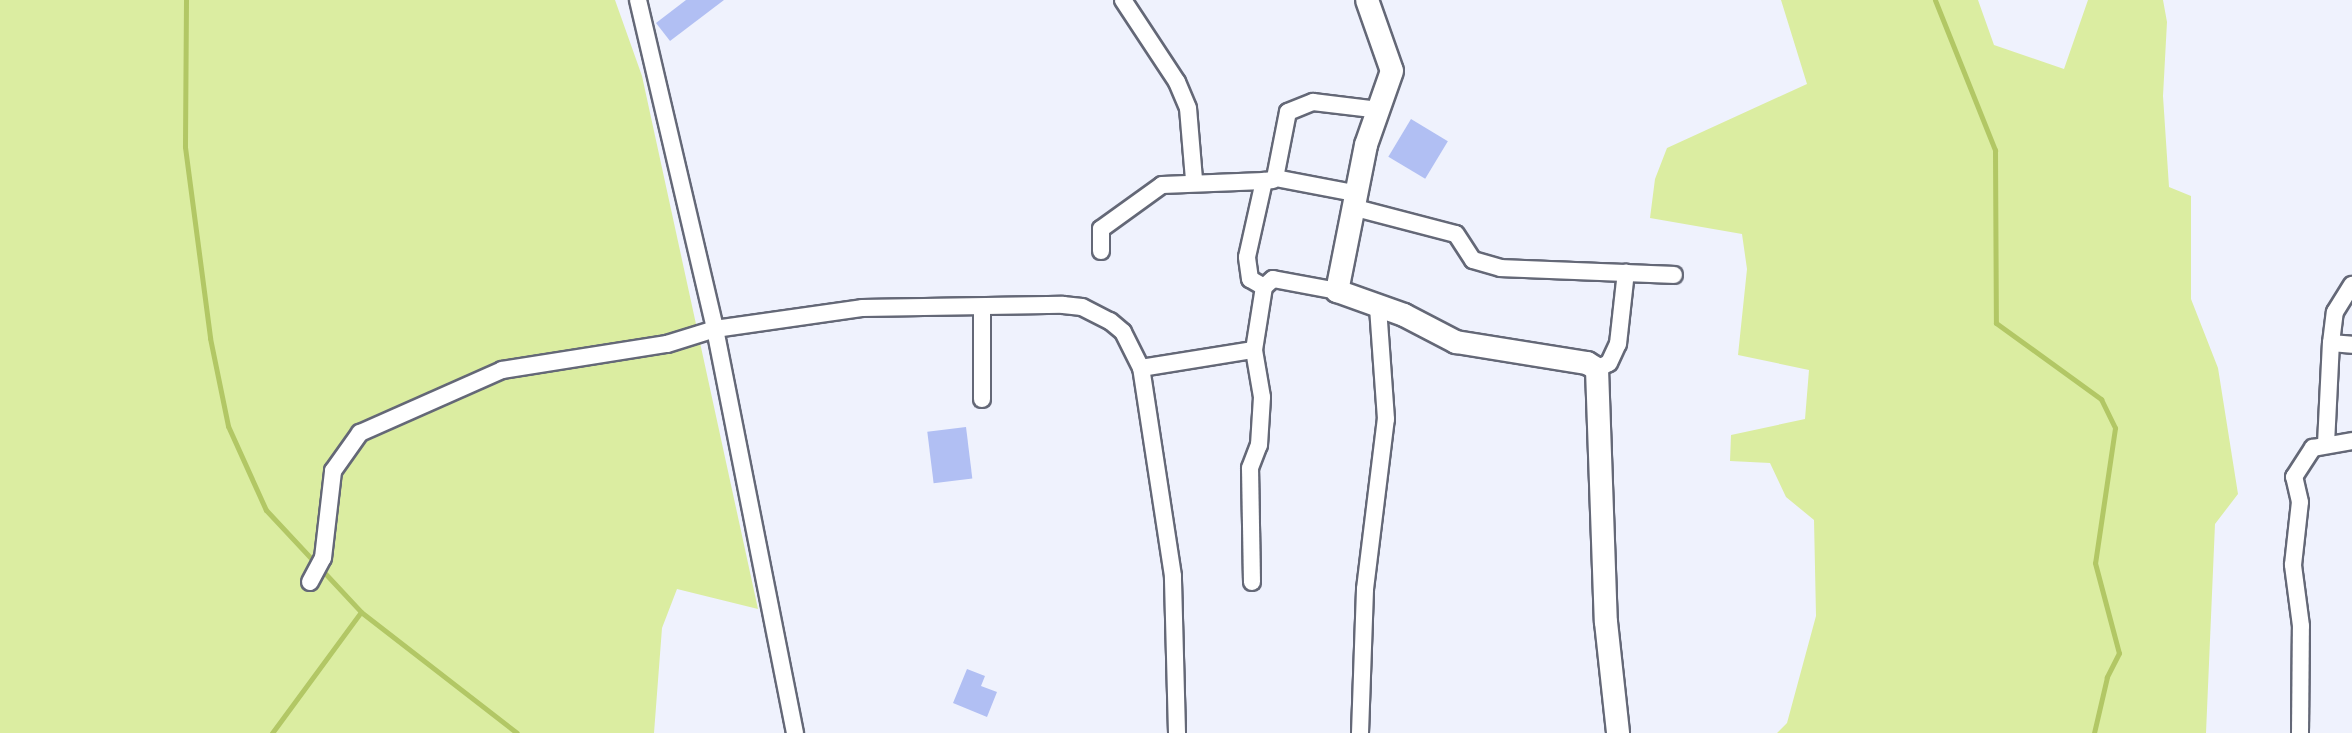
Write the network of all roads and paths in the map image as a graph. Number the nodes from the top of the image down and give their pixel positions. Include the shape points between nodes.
1 (638, 0) edge
2 (1123, 0) edge
3 (1367, 0) edge
4 (1379, 110) junction
5 (1269, 179) junction
6 (1194, 180) junction
7 (1353, 200) junction
8 (1101, 251) dead end
9 (1626, 272) junction
10 (1674, 275) dead end
11 (2352, 285) edge
12 (1264, 287) junction
13 (1337, 291) junction
14 (1378, 307) junction
15 (982, 309) junction
16 (715, 329) junction
17 (2331, 343) junction
18 (2352, 345) edge
19 (1254, 350) junction
20 (1141, 368) junction
21 (1597, 369) junction
22 (982, 399) dead end
23 (2352, 441) edge
24 (2326, 444) junction
25 (312, 578) dead end
26 (1252, 582) dead end
27 (795, 733) edge
28 (1177, 733) edge
29 (1360, 733) edge
30 (1618, 733) edge
31 (2300, 733) edge

1 - 16 street
2 - 6 street via 1188,108
3 - 4 street via 1392,63
4 - 5 street via 1296,105 1288,112
4 - 7 street
5 - 6 street
5 - 7 street
5 - 12 street via 1247,257 1250,279
6 - 8 street via 1162,185 1106,224 1100,233
7 - 9 street via 1456,234 1473,260 1501,268
7 - 13 street
9 - 10 street
9 - 21 street via 1618,344 1609,363
11 - 17 street via 2335,312
12 - 13 street via 1273,279
12 - 19 street
13 - 14 street
14 - 21 street via 1456,342 1587,363
14 - 29 street via 1386,419 1365,589
15 - 16 street via 862,308
15 - 20 street via 1082,307 1123,332
15 - 22 street
16 - 25 street via 667,344 502,370 360,433 333,471 323,558
16 - 27 street
17 - 18 street
17 - 24 street
19 - 20 street
19 - 26 street via 1262,397 1259,445 1250,468
20 - 28 street via 1173,576
21 - 30 street via 1606,630
23 - 24 street
24 - 31 street via 2313,448 2294,477 2300,502 2293,565 2301,626

